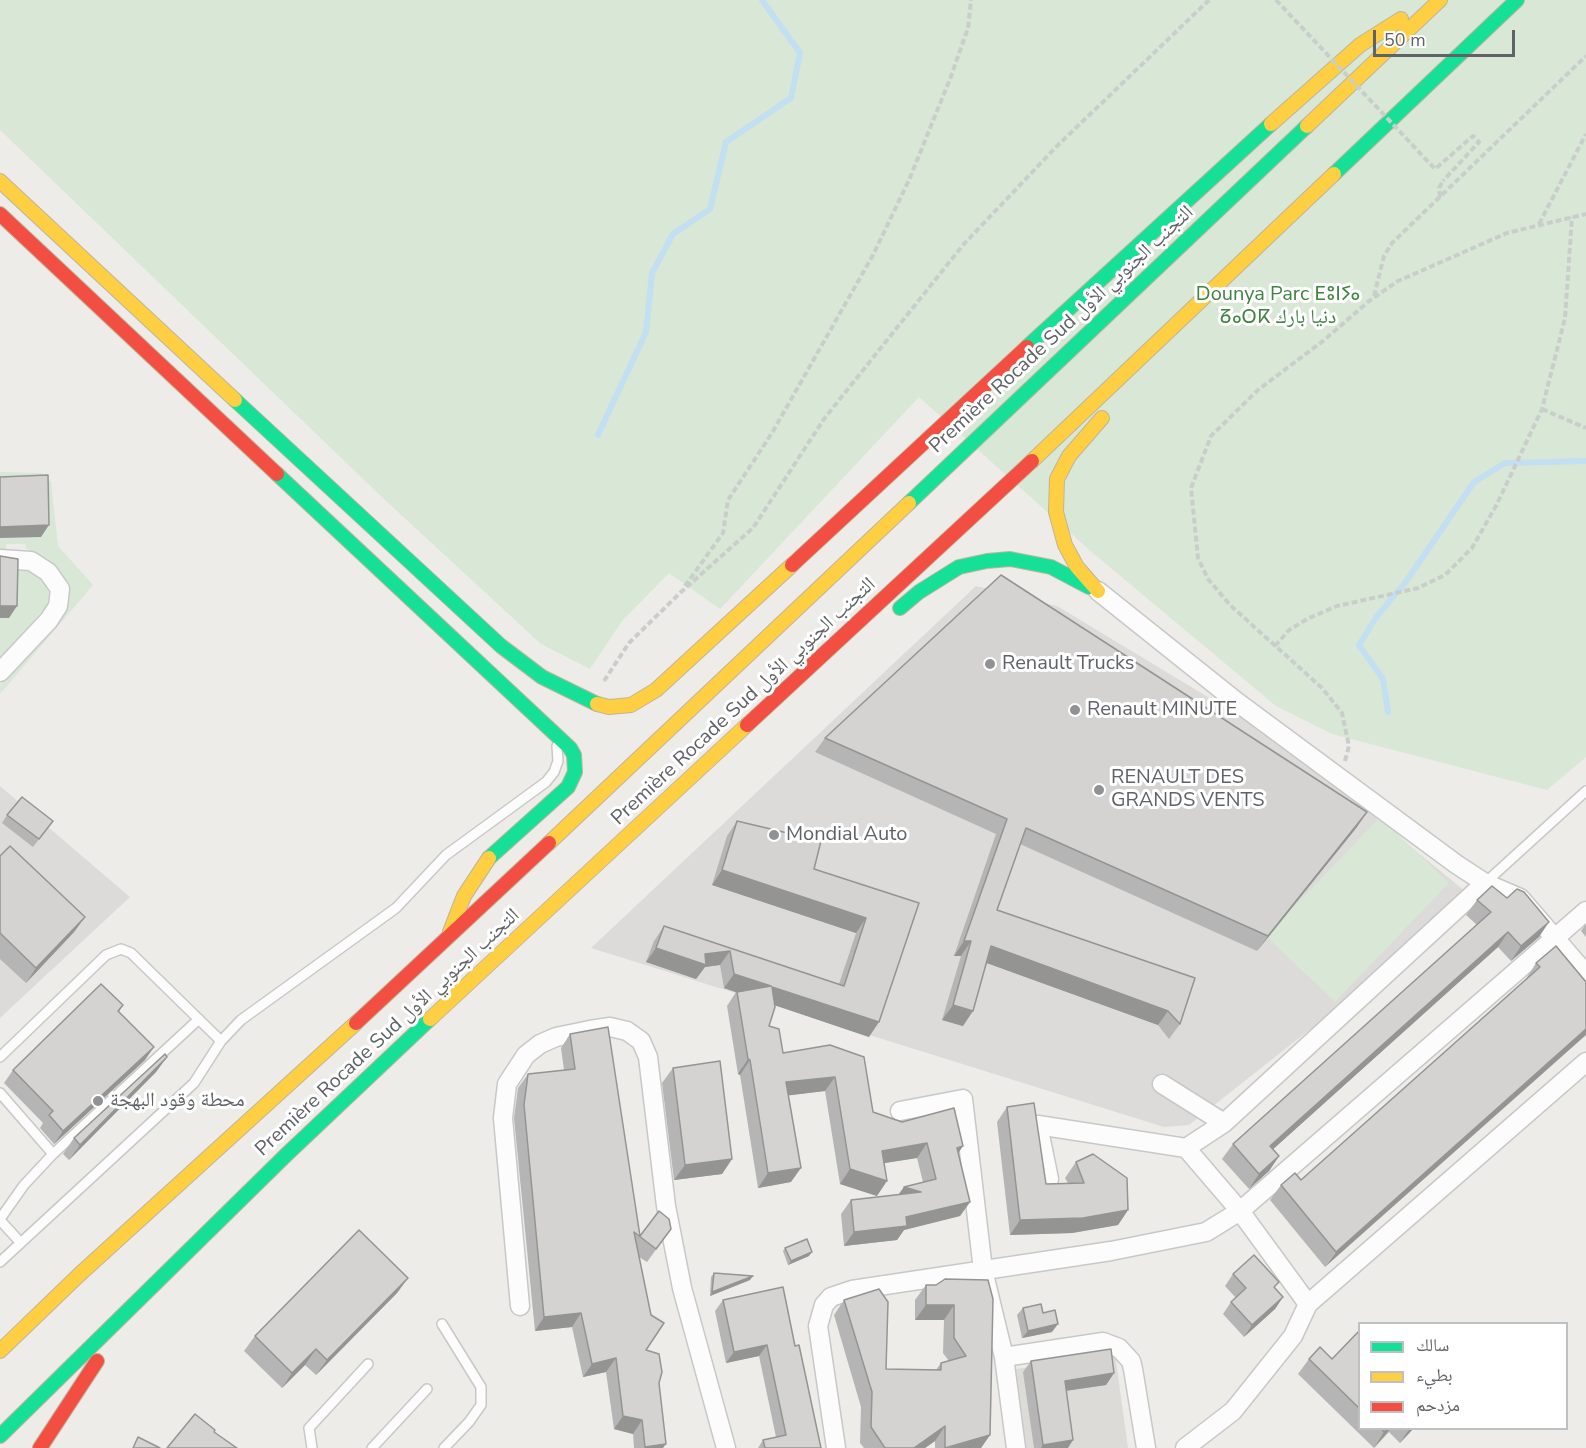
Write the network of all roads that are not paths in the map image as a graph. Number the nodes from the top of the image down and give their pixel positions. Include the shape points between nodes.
1 (1518, 0) edge
2 (1439, 1) edge
3 (0, 180) edge
4 (0, 214) edge
5 (1152, 367) dead end
6 (1111, 409) dead end
7 (343, 499) junction
8 (324, 518) junction
9 (0, 559) edge
10 (1098, 591) junction
11 (892, 615) dead end
12 (831, 667) dead end
13 (0, 672) edge
14 (555, 732) junction
15 (1586, 791) edge
16 (580, 881) junction
17 (1485, 883) junction
18 (1586, 910) edge
19 (1556, 938) junction
20 (447, 940) junction
21 (1586, 974) edge
22 (199, 1019) junction
23 (221, 1041) junction
24 (0, 1057) edge
25 (1586, 1062) edge
26 (1162, 1084) dead end
27 (0, 1093) edge
28 (900, 1111) dead end
29 (1224, 1123) junction
30 (1186, 1148) junction
31 (53, 1154) junction
32 (1049, 1179) dead end
33 (1240, 1211) junction
34 (0, 1220) edge
35 (20, 1242) junction
36 (0, 1262) edge
37 (983, 1270) junction
38 (137, 1303) junction
39 (1308, 1304) junction
40 (520, 1306) dead end
41 (442, 1324) dead end
42 (0, 1352) edge
43 (1004, 1357) junction
44 (368, 1364) dead end
45 (427, 1389) dead end
46 (0, 1436) edge
47 (40, 1448) edge
48 (312, 1448) edge
49 (372, 1448) edge
50 (444, 1448) edge
51 (726, 1448) edge
52 (836, 1448) edge
53 (1016, 1448) edge
54 (1146, 1448) edge
55 (1185, 1448) edge

1 - 5 highway
1 - 16 highway, Première Rocade Sud التجنب الجنوبي الأول via 928,559
2 - 7 highway via 1360,45 1051,323 656,690 631,705 609,707 590,703 542,677 501,646
2 - 20 highway, Première Rocade Sud التجنب الجنوبي الأول
3 - 7 highway
4 - 8 highway
6 - 10 highway via 1069,456 1057,479 1056,512 1065,545 1077,567
7 - 8 highway
8 - 14 highway
9 - 13 street via 31,561 48,572 60,589 58,606 49,620
10 - 11 highway via 1051,567 1010,559 987,561 959,567
10 - 17 street via 1237,702
12 - 16 highway
14 - 20 highway via 574,755 572,780 484,863 464,896
14 - 23 lane via 558,760 546,782 446,855 404,902 252,1012
15 - 17 lane
16 - 38 highway, Première Rocade Sud التجنب الجنوبي الأول via 286,1155
17 - 19 street via 1520,898
17 - 29 street
18 - 19 street
19 - 21 street
19 - 33 street
20 - 42 highway, Première Rocade Sud التجنب الجنوبي الأول
22 - 23 lane
22 - 24 lane via 131,953 115,949
22 - 31 lane
23 - 35 lane via 194,1083
25 - 39 street
26 - 29 street
27 - 31 lane
28 - 37 street via 963,1100
29 - 30 street
30 - 32 street via 1038,1125
30 - 33 street
31 - 34 lane via 24,1185
33 - 37 street via 1206,1232
33 - 39 street
34 - 35 lane
35 - 36 lane
37 - 43 street
37 - 52 street via 852,1290 831,1297 824,1305 818,1326
38 - 46 highway, Première Rocade Sud التجنب الجنوبي الأول
38 - 47 highway
39 - 55 street via 1293,1336 1233,1411
40 - 51 street via 503,1118 507,1084 526,1054 540,1044 590,1030 627,1030 641,1041 648,1057 668,1218 682,1288
41 - 50 lane via 481,1387 481,1405
43 - 53 street
43 - 54 street via 1103,1342 1119,1348 1131,1361
44 - 48 lane via 309,1428
45 - 49 lane

